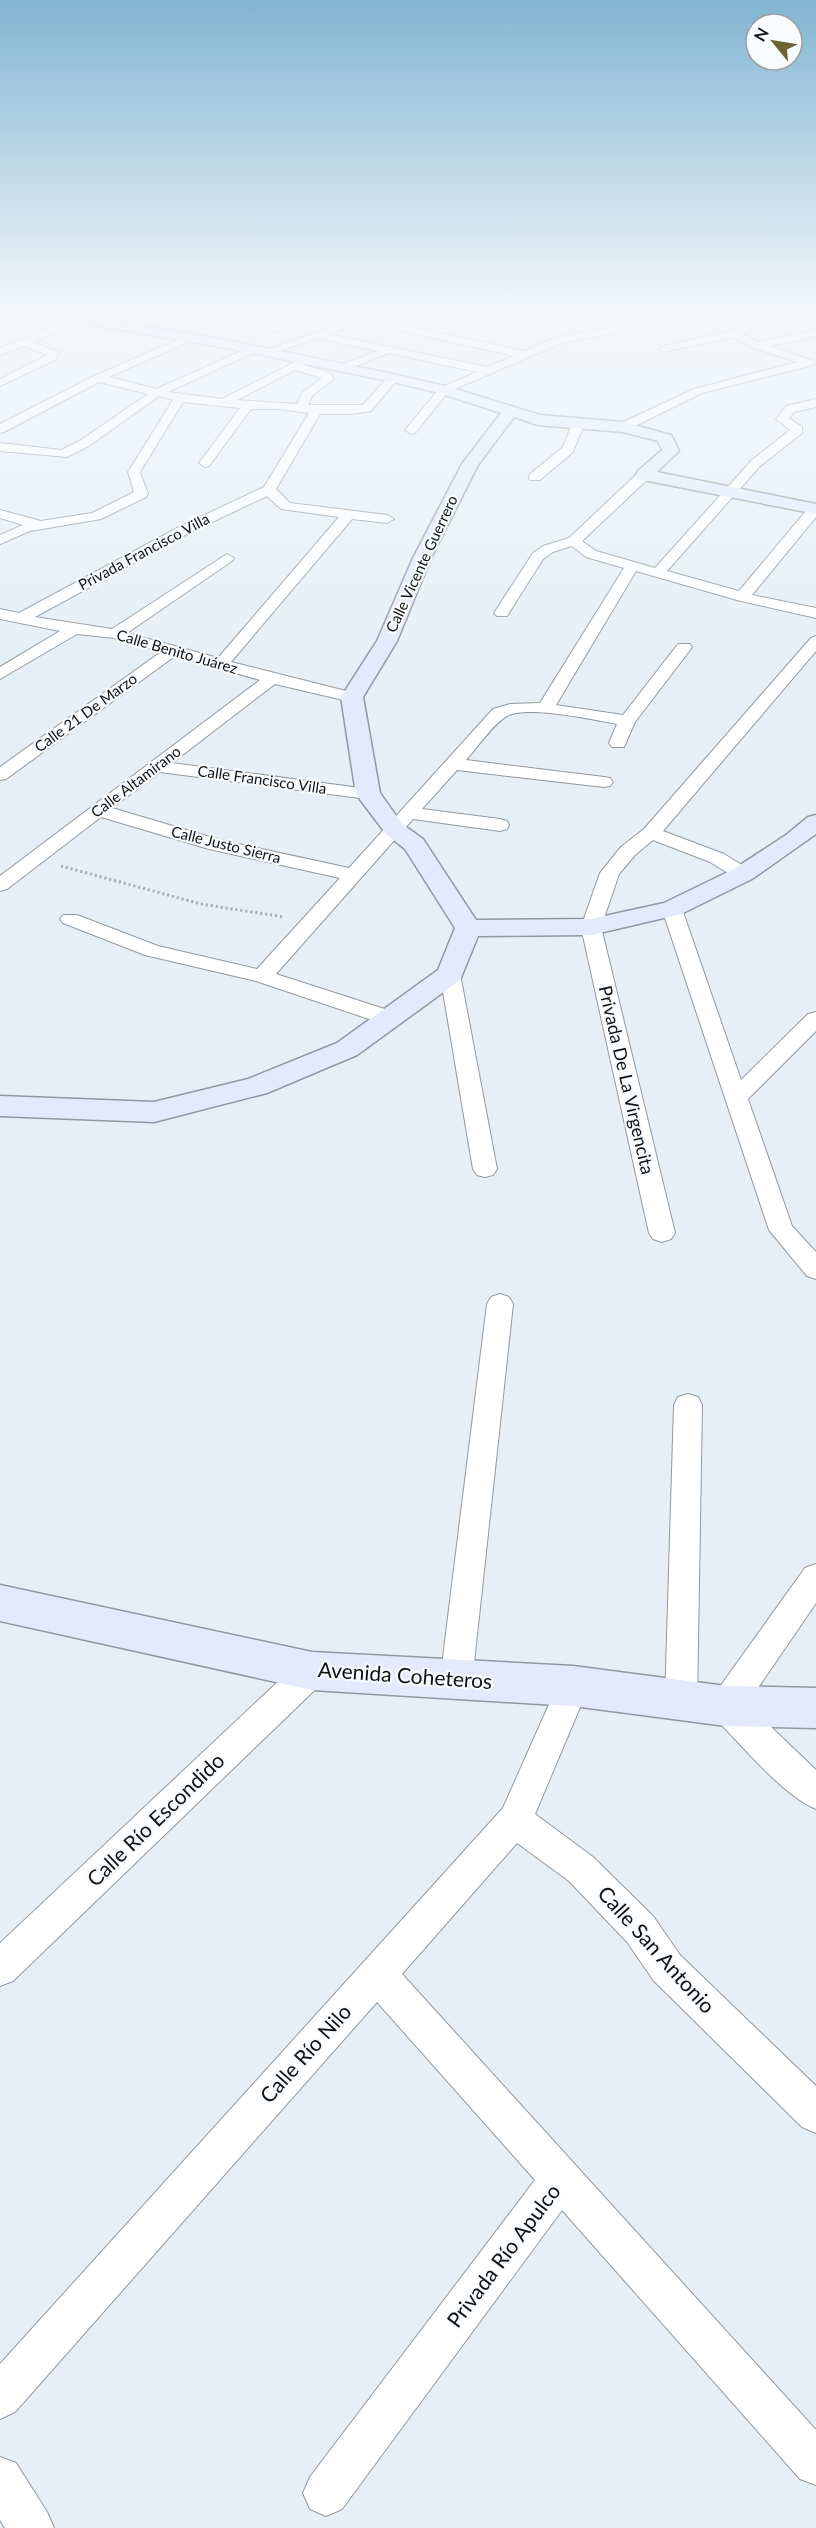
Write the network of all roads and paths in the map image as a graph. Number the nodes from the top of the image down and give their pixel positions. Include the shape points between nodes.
1 (109, 426) edge
2 (163, 426) edge
3 (232, 426) edge
4 (307, 426) edge
5 (414, 426) edge
6 (499, 426) edge
7 (577, 426) edge
8 (622, 426) edge
9 (792, 426) edge
10 (411, 430) dead end
11 (798, 430) junction
12 (813, 431) dead end
13 (0, 447) edge
14 (205, 463) dead end
15 (644, 475) junction
16 (535, 477) dead end
17 (269, 490) junction
18 (729, 491) junction
19 (816, 509) edge
20 (0, 514) edge
21 (349, 514) junction
22 (387, 519) dead end
23 (39, 525) junction
24 (0, 540) edge
25 (574, 541) junction
26 (227, 558) dead end
27 (632, 566) junction
28 (657, 574) junction
29 (742, 597) junction
30 (502, 613) dead end
31 (816, 613) edge
32 (0, 614) edge
33 (21, 618) junction
34 (74, 629) junction
35 (115, 634) junction
36 (816, 641) edge
37 (684, 647) dead end
38 (172, 651) junction
39 (221, 664) junction
40 (0, 674) edge
41 (272, 678) junction
42 (352, 698) junction
43 (545, 708) junction
44 (627, 721) junction
45 (618, 743) dead end
46 (453, 764) junction
47 (156, 766) junction
48 (0, 775) edge
49 (604, 782) dead end
50 (368, 794) junction
51 (99, 810) junction
52 (401, 821) junction
53 (816, 822) edge
54 (500, 825) dead end
55 (651, 833) junction
56 (805, 846) edge
57 (35, 858) junction
58 (355, 874) junction
59 (743, 874) junction
60 (0, 885) edge
61 (672, 909) junction
62 (70, 919) dead end
63 (312, 922) junction
64 (591, 927) junction
65 (468, 928) junction
66 (450, 974) junction
67 (262, 976) junction
68 (389, 1018) junction
69 (816, 1019) edge
70 (736, 1098) junction
71 (0, 1106) edge
72 (485, 1169) dead end
73 (662, 1233) dead end
74 (815, 1267) edge
75 (500, 1304) dead end
76 (688, 1405) dead end
77 (816, 1578) edge
78 (0, 1603) edge
79 (312, 1671) junction
80 (456, 1681) junction
81 (573, 1686) junction
82 (681, 1702) junction
83 (726, 1706) junction
84 (816, 1708) edge
85 (816, 1792) edge
86 (515, 1820) junction
87 (0, 1968) edge
88 (377, 1974) junction
89 (816, 2113) edge
90 (561, 2178) junction
91 (0, 2397) edge
92 (816, 2463) edge
93 (0, 2479) edge
94 (326, 2493) dead end
95 (31, 2528) edge

1 - 13 street via 63,454
2 - 23 street via 134,472 141,494 96,516
3 - 14 street
4 - 17 street
5 - 10 street
6 - 42 street, Calle Vicente Guerrero via 470,464 422,558 387,641
7 - 16 street via 569,449
8 - 15 street via 665,438 671,451
9 - 11 street
11 - 12 street
11 - 18 street via 756,462
15 - 18 street
15 - 25 street
17 - 21 street via 286,506
17 - 33 street, Privada Francisco Villa via 184,530
18 - 19 street
18 - 28 street
19 - 29 street
20 - 23 street
21 - 22 street
21 - 39 street
23 - 24 street
25 - 27 street via 591,554
25 - 30 street via 538,556
26 - 35 street
27 - 28 street
27 - 43 street
28 - 29 street
29 - 31 street
32 - 33 street, Calle Benito Juárez
33 - 34 street, Calle Benito Juárez
34 - 35 street, Calle Benito Juárez
34 - 40 street
35 - 38 street, Calle Benito Juárez
36 - 55 street
37 - 44 street
38 - 39 street, Calle Benito Juárez
38 - 48 street, Calle 21 De Marzo
39 - 41 street, Calle Benito Juárez
41 - 42 street, Calle Benito Juárez
41 - 47 street, Calle Altamirano
42 - 50 street
43 - 44 street
43 - 46 street via 506,709
44 - 45 street
46 - 49 street
46 - 52 street
47 - 50 street, Calle Francisco Villa
47 - 51 street, Calle Altamirano
50 - 52 street
51 - 57 street, Calle Altamirano
51 - 58 street, Calle Justo Sierra via 216,845
52 - 54 street
52 - 58 street
52 - 65 street
53 - 56 street
55 - 59 street via 717,858
55 - 64 street via 628,851 610,873
56 - 59 street
57 - 60 street, Calle Altamirano
57 - 63 path via 201,904
58 - 63 street
59 - 61 street
61 - 64 street
61 - 70 street
62 - 67 street via 152,951
63 - 67 street
64 - 65 street
64 - 73 street, Privada De La Virgencita
65 - 66 street
66 - 68 street
66 - 72 street
67 - 68 street
68 - 71 street via 347,1048 257,1086 154,1112
69 - 70 street
70 - 74 street via 781,1230
75 - 80 street
76 - 82 street
77 - 83 street
78 - 79 street, Avenida Coheteros
79 - 80 street, Avenida Coheteros
79 - 87 street, Calle Río Escondido
80 - 81 street, Avenida Coheteros
81 - 82 street, Avenida Coheteros
81 - 86 street, Calle Río Nilo
82 - 83 street, Avenida Coheteros
83 - 84 street, Avenida Coheteros
83 - 85 street
86 - 88 street, Calle Río Nilo
86 - 89 street, Calle San Antonio via 581,1869 640,1929 667,1968
88 - 90 street
88 - 91 street, Calle Río Nilo
90 - 92 street, Privada Río Apulco
90 - 94 street, Privada Río Apulco
93 - 95 street

